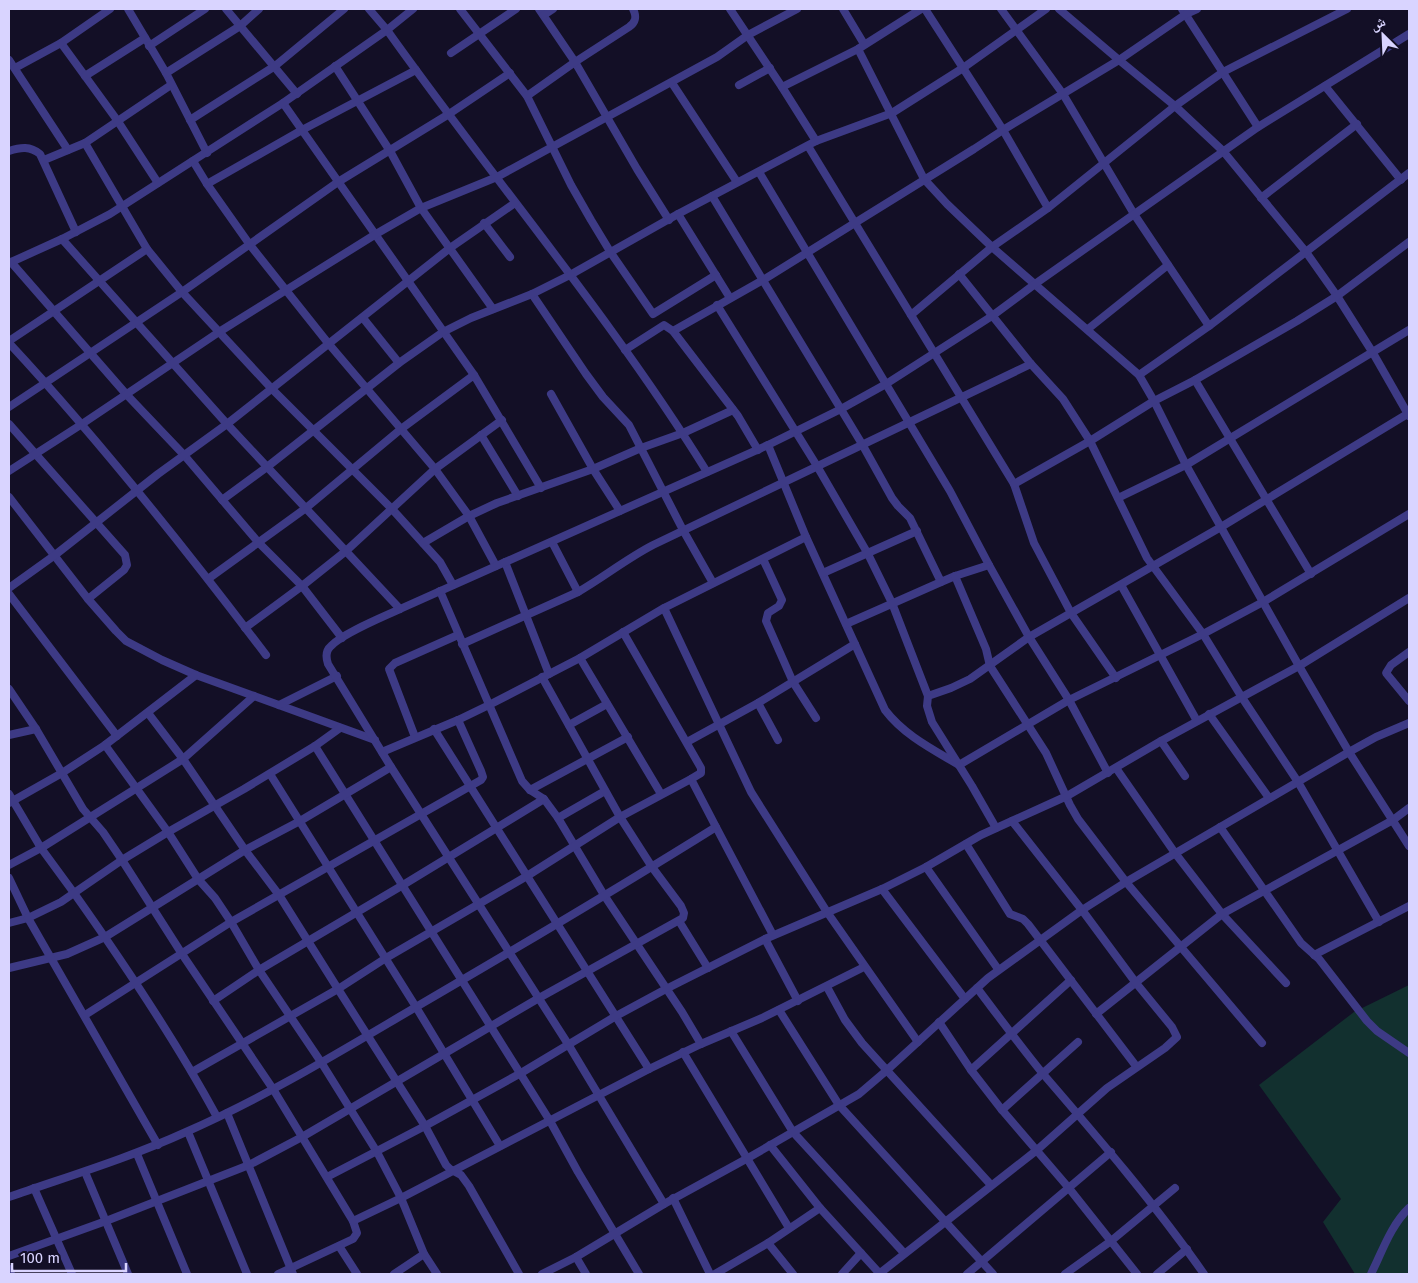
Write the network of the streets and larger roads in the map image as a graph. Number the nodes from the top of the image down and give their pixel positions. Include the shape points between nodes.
1 (110, 9) edge
2 (128, 9) edge
3 (206, 9) edge
4 (226, 9) edge
5 (259, 9) edge
6 (344, 9) edge
7 (370, 9) edge
8 (412, 9) edge
9 (460, 9) edge
10 (516, 9) edge
11 (553, 9) edge
12 (633, 9) edge
13 (730, 9) edge
14 (797, 9) edge
15 (843, 9) edge
16 (921, 9) edge
17 (925, 9) edge
18 (1001, 9) edge
19 (1046, 9) edge
20 (1059, 9) edge
21 (1197, 9) edge
22 (1346, 9) edge
23 (1184, 11) edge
24 (542, 12) edge
25 (240, 26) junction
26 (1018, 29) junction
27 (387, 30) junction
28 (479, 34) junction
29 (1409, 34) edge
30 (748, 35) junction
31 (145, 38) junction
32 (61, 43) junction
33 (149, 46) junction
34 (861, 46) junction
35 (451, 53) dead end
36 (9, 60) edge
37 (1118, 60) junction
38 (575, 62) junction
39 (275, 66) junction
40 (336, 66) junction
41 (15, 68) junction
42 (770, 68) junction
43 (963, 68) junction
44 (416, 70) junction
45 (1223, 72) junction
46 (166, 73) junction
47 (510, 73) junction
48 (85, 76) junction
49 (672, 83) junction
50 (172, 85) junction
51 (739, 85) dead end
52 (1326, 86) junction
53 (782, 87) junction
54 (297, 94) junction
55 (1063, 94) junction
56 (527, 96) junction
57 (358, 101) junction
58 (283, 104) junction
59 (1175, 106) junction
60 (892, 113) junction
61 (449, 114) junction
62 (607, 117) junction
63 (117, 120) junction
64 (190, 120) junction
65 (1357, 124) junction
66 (1258, 127) junction
67 (302, 130) junction
68 (1003, 130) junction
69 (816, 142) junction
70 (85, 143) junction
71 (808, 146) junction
72 (552, 148) junction
73 (68, 150) junction
74 (9, 151) edge
75 (390, 151) junction
76 (1223, 151) junction
77 (207, 153) junction
78 (44, 160) junction
79 (193, 161) junction
80 (1102, 163) junction
81 (759, 172) junction
82 (1409, 173) edge
83 (497, 177) junction
84 (924, 179) junction
85 (1401, 180) junction
86 (338, 182) junction
87 (737, 182) junction
88 (158, 183) junction
89 (207, 184) junction
90 (712, 196) junction
91 (1261, 198) junction
92 (515, 203) junction
93 (121, 206) junction
94 (421, 208) junction
95 (1048, 208) junction
96 (678, 214) junction
97 (1134, 214) junction
98 (669, 220) junction
99 (484, 223) junction
100 (854, 223) junction
101 (76, 232) junction
102 (376, 234) junction
103 (62, 239) junction
104 (1409, 242) edge
105 (250, 245) junction
106 (992, 247) junction
107 (450, 248) junction
108 (147, 249) junction
109 (808, 252) junction
110 (1306, 252) junction
111 (611, 253) junction
112 (510, 257) dead end
113 (10, 262) edge
114 (1168, 265) junction
115 (959, 274) junction
116 (570, 275) junction
117 (716, 275) junction
118 (763, 280) junction
119 (99, 282) junction
120 (408, 282) junction
121 (1035, 284) junction
122 (286, 290) junction
123 (182, 292) junction
124 (532, 294) junction
125 (1337, 296) junction
126 (730, 298) junction
127 (717, 305) junction
128 (493, 309) junction
129 (54, 311) junction
130 (653, 314) junction
131 (911, 315) junction
132 (992, 316) junction
133 (363, 318) junction
134 (136, 322) junction
135 (664, 325) junction
136 (1209, 326) junction
137 (1088, 329) junction
138 (1409, 330) edge
139 (673, 331) junction
140 (219, 332) junction
141 (443, 332) junction
142 (9, 342) edge
143 (328, 343) junction
144 (625, 350) junction
145 (1373, 352) junction
146 (91, 354) junction
147 (934, 354) junction
148 (173, 363) junction
149 (399, 363) junction
150 (1031, 364) junction
151 (474, 375) junction
152 (1139, 375) junction
153 (1195, 380) junction
154 (46, 383) junction
155 (886, 384) junction
156 (367, 388) junction
157 (272, 389) junction
158 (126, 394) junction
159 (551, 394) dead end
160 (962, 398) junction
161 (1154, 401) junction
162 (9, 407) edge
163 (841, 408) junction
164 (733, 410) junction
165 (1409, 414) edge
166 (502, 420) junction
167 (908, 422) junction
168 (9, 424) edge
169 (82, 424) junction
170 (227, 424) junction
171 (401, 429) junction
172 (313, 431) junction
173 (795, 431) junction
174 (683, 433) junction
175 (481, 435) junction
176 (1230, 438) junction
177 (1090, 441) junction
178 (862, 444) junction
179 (768, 445) junction
180 (641, 448) junction
181 (758, 450) junction
182 (35, 454) junction
183 (184, 455) junction
184 (1186, 465) junction
185 (817, 466) junction
186 (267, 467) junction
187 (435, 468) junction
188 (353, 469) junction
189 (593, 470) junction
190 (9, 471) edge
191 (707, 472) junction
192 (783, 482) junction
193 (1014, 484) junction
194 (541, 488) junction
195 (136, 490) junction
196 (664, 492) junction
197 (518, 496) junction
198 (9, 497) edge
199 (1118, 498) junction
200 (1266, 499) junction
201 (222, 500) junction
202 (306, 508) junction
203 (392, 509) junction
204 (620, 511) junction
205 (1409, 514) edge
206 (469, 516) junction
207 (97, 522) junction
208 (1221, 527) junction
209 (683, 530) junction
210 (917, 531) junction
211 (806, 537) junction
212 (258, 542) junction
213 (552, 542) junction
214 (422, 543) junction
215 (346, 551) junction
216 (868, 554) junction
217 (54, 555) junction
218 (763, 559) junction
219 (505, 562) junction
220 (989, 565) junction
221 (496, 566) junction
222 (1152, 566) junction
223 (823, 573) junction
224 (1311, 574) junction
225 (955, 576) junction
226 (208, 579) junction
227 (941, 582) junction
228 (713, 583) junction
229 (454, 585) junction
230 (1122, 585) junction
231 (302, 586) junction
232 (9, 588) edge
233 (440, 591) junction
234 (578, 592) junction
235 (9, 594) edge
236 (88, 598) junction
237 (1409, 598) edge
238 (1263, 602) junction
239 (892, 603) junction
240 (664, 608) junction
241 (400, 609) junction
242 (1071, 613) junction
243 (526, 616) junction
244 (846, 624) junction
245 (245, 628) junction
246 (623, 632) junction
247 (1203, 634) junction
248 (458, 635) junction
249 (342, 638) junction
250 (1029, 638) junction
251 (462, 644) junction
252 (855, 644) junction
253 (1409, 652) edge
254 (266, 655) dead end
255 (1161, 655) junction
256 (580, 658) junction
257 (990, 666) junction
258 (1299, 666) junction
259 (196, 675) junction
260 (545, 675) junction
261 (337, 676) junction
262 (1116, 678) junction
263 (793, 682) junction
264 (9, 690) edge
265 (254, 696) junction
266 (928, 696) junction
267 (1241, 696) junction
268 (1069, 700) junction
269 (1409, 701) edge
270 (758, 703) junction
271 (607, 704) junction
272 (279, 705) junction
273 (489, 705) junction
274 (148, 714) junction
275 (1209, 714) junction
276 (816, 718) dead end
277 (458, 720) junction
278 (1197, 721) junction
279 (1028, 723) junction
280 (1409, 723) edge
281 (718, 724) junction
282 (569, 725) junction
283 (340, 728) junction
284 (36, 729) junction
285 (434, 730) junction
286 (9, 735) edge
287 (117, 736) junction
288 (415, 737) junction
289 (628, 737) junction
290 (375, 740) junction
291 (778, 740) dead end
292 (1161, 741) junction
293 (687, 742) junction
294 (105, 745) junction
295 (315, 746) junction
296 (382, 752) junction
297 (1349, 752) junction
298 (588, 758) junction
299 (183, 759) junction
300 (959, 765) junction
301 (391, 767) junction
302 (1116, 768) junction
303 (62, 773) junction
304 (1108, 773) junction
305 (270, 774) junction
306 (1185, 776) dead end
307 (691, 779) junction
308 (1298, 782) junction
309 (469, 786) junction
310 (136, 788) junction
311 (530, 790) junction
312 (606, 790) junction
313 (346, 794) junction
314 (661, 794) junction
315 (1067, 796) junction
316 (1269, 798) junction
317 (544, 799) junction
318 (10, 800) edge
319 (216, 805) junction
320 (1409, 808) edge
321 (421, 813) junction
322 (90, 817) junction
323 (620, 817) junction
324 (558, 818) junction
325 (1393, 820) junction
326 (300, 821) junction
327 (1012, 821) junction
328 (716, 827) junction
329 (1220, 827) junction
330 (497, 828) junction
331 (996, 828) junction
332 (168, 832) junction
333 (374, 840) junction
334 (966, 844) junction
335 (573, 846) junction
336 (1409, 846) edge
337 (41, 848) junction
338 (245, 850) junction
339 (1339, 850) junction
340 (1174, 853) junction
341 (450, 857) junction
342 (122, 860) junction
343 (9, 865) edge
344 (327, 867) junction
345 (652, 867) junction
346 (926, 867) junction
347 (527, 876) junction
348 (9, 878) edge
349 (198, 879) junction
350 (1126, 882) junction
351 (403, 885) junction
352 (882, 889) junction
353 (1263, 890) junction
354 (74, 893) junction
355 (279, 895) junction
356 (604, 896) junction
357 (480, 905) junction
358 (1409, 906) edge
359 (152, 907) junction
360 (1082, 910) junction
361 (827, 912) junction
362 (356, 913) junction
363 (1222, 914) junction
364 (28, 918) junction
365 (679, 921) junction
366 (231, 922) junction
367 (1379, 922) junction
368 (9, 923) edge
369 (558, 924) junction
370 (432, 931) junction
371 (773, 935) junction
372 (105, 937) junction
373 (765, 939) junction
374 (1040, 939) junction
375 (307, 940) junction
376 (636, 944) junction
377 (1179, 946) junction
378 (510, 952) junction
379 (182, 954) junction
380 (1314, 955) junction
381 (52, 957) junction
382 (386, 958) junction
383 (864, 967) junction
384 (9, 968) edge
385 (708, 968) junction
386 (259, 970) junction
387 (588, 970) junction
388 (998, 970) junction
389 (462, 980) junction
390 (1071, 980) junction
391 (1136, 982) junction
392 (1286, 983) dead end
393 (136, 984) junction
394 (827, 987) junction
395 (977, 988) junction
396 (338, 989) junction
397 (666, 989) junction
398 (539, 998) junction
399 (964, 999) junction
400 (213, 1001) junction
401 (798, 1001) junction
402 (416, 1007) junction
403 (779, 1010) junction
404 (1096, 1014) junction
405 (85, 1015) junction
406 (290, 1016) junction
407 (616, 1016) junction
408 (939, 1022) junction
409 (491, 1026) junction
410 (731, 1030) junction
411 (1012, 1033) junction
412 (367, 1036) junction
413 (918, 1042) junction
414 (1078, 1042) dead end
415 (242, 1043) junction
416 (1262, 1043) dead end
417 (568, 1044) junction
418 (701, 1044) junction
419 (683, 1052) junction
420 (1409, 1052) edge
421 (444, 1053) junction
422 (321, 1062) junction
423 (1136, 1066) junction
424 (649, 1069) junction
425 (971, 1070) junction
426 (886, 1071) junction
427 (192, 1072) junction
428 (521, 1073) junction
429 (1043, 1074) junction
430 (397, 1081) junction
431 (273, 1089) junction
432 (598, 1095) junction
433 (472, 1100) junction
434 (840, 1105) junction
435 (349, 1109) junction
436 (1002, 1110) junction
437 (227, 1113) junction
438 (1078, 1113) junction
439 (217, 1118) junction
440 (550, 1121) junction
441 (425, 1126) junction
442 (188, 1132) junction
443 (793, 1132) junction
444 (302, 1137) junction
445 (158, 1145) junction
446 (500, 1146) junction
447 (770, 1146) junction
448 (1037, 1150) junction
449 (377, 1152) junction
450 (1111, 1152) junction
451 (137, 1154) junction
452 (748, 1158) junction
453 (249, 1165) junction
454 (453, 1170) junction
455 (85, 1172) junction
456 (327, 1177) junction
457 (209, 1182) junction
458 (991, 1184) junction
459 (34, 1188) junction
460 (1068, 1188) junction
461 (1175, 1188) dead end
462 (9, 1197) edge
463 (401, 1198) junction
464 (673, 1198) junction
465 (158, 1201) junction
466 (664, 1204) junction
467 (1153, 1205) junction
468 (820, 1208) junction
469 (1409, 1208) edge
470 (106, 1221) junction
471 (353, 1221) junction
472 (944, 1222) junction
473 (789, 1228) junction
474 (615, 1235) junction
475 (55, 1239) junction
476 (1111, 1241) junction
477 (768, 1243) junction
478 (338, 1246) junction
479 (1187, 1250) junction
480 (861, 1253) junction
481 (904, 1253) junction
482 (424, 1254) junction
483 (9, 1256) edge
484 (576, 1257) junction
485 (981, 1262) junction
486 (9, 1269) edge
487 (292, 1271) edge
488 (1076, 1271) edge
489 (11, 1274) edge
490 (72, 1274) edge
491 (128, 1274) edge
492 (187, 1274) edge
493 (247, 1274) edge
494 (278, 1274) edge
495 (357, 1274) edge
496 (394, 1274) edge
497 (437, 1274) edge
498 (519, 1274) edge
499 (542, 1274) edge
500 (586, 1274) edge
501 (640, 1274) edge
502 (710, 1274) edge
503 (715, 1274) edge
504 (793, 1274) edge
505 (842, 1274) edge
506 (879, 1274) edge
507 (967, 1274) edge
508 (993, 1274) edge
509 (1065, 1274) edge
510 (1137, 1274) edge
511 (1156, 1274) edge
512 (1204, 1274) edge
513 (1371, 1274) edge

1 - 32 street
2 - 31 street
3 - 33 street
4 - 25 street
5 - 25 street
6 - 39 street
7 - 27 street
8 - 27 street
9 - 28 street
10 - 28 street
11 - 24 street
12 - 38 street via 636,15 634,23
13 - 30 street
14 - 30 street
15 - 34 street
16 - 34 street
17 - 43 street
18 - 26 street
19 - 26 street
20 - 37 street
21 - 23 street
22 - 45 street
23 - 37 street
23 - 45 street
24 - 38 street
25 - 39 street
25 - 46 street
26 - 43 street
26 - 55 street
27 - 40 street
27 - 44 street
28 - 35 street
28 - 47 street
29 - 52 street
30 - 42 street
30 - 49 street via 717,58
31 - 33 street
31 - 48 street
32 - 41 street
32 - 48 street
33 - 46 street
34 - 53 street
34 - 60 street
36 - 41 street
37 - 55 street
37 - 59 street
38 - 56 street
38 - 62 street
39 - 54 street
39 - 64 street
40 - 54 street
40 - 57 street
41 - 73 street
42 - 51 street
42 - 53 street
43 - 60 street
43 - 68 street
44 - 57 street
44 - 61 street
45 - 59 street
45 - 66 street
46 - 50 street
47 - 56 street
47 - 61 street
48 - 63 street
49 - 62 street
49 - 87 street
50 - 63 street
50 - 64 street
52 - 65 street
52 - 66 street
53 - 69 street
54 - 58 street
55 - 68 street
55 - 80 street
56 - 72 street
57 - 67 street
57 - 75 street
58 - 67 street
58 - 77 street
59 - 76 street
59 - 80 street
60 - 69 street
60 - 84 street
61 - 75 street
61 - 83 street
62 - 72 street
62 - 98 street
63 - 70 street
63 - 88 street
64 - 77 street
65 - 85 street
65 - 91 street
66 - 76 street
67 - 86 street
67 - 89 street
68 - 84 street
68 - 95 street
69 - 71 street
70 - 73 street
70 - 93 street
71 - 81 street
71 - 100 street
72 - 83 street
72 - 111 street
73 - 78 street
74 - 78 street via 30,148
75 - 86 street
75 - 94 street
76 - 91 street
76 - 97 street
77 - 79 street
78 - 101 street
79 - 88 street
79 - 89 street
80 - 95 street
80 - 97 street
81 - 87 street
81 - 109 street
82 - 85 street
83 - 92 street
83 - 94 street
84 - 100 street
84 - 106 street
85 - 110 street
86 - 102 street
86 - 105 street
87 - 90 street
88 - 93 street
89 - 105 street
90 - 96 street
90 - 118 street
91 - 110 street
92 - 99 street
92 - 116 street
93 - 101 street
93 - 108 street
94 - 102 street
94 - 107 street
95 - 106 street
96 - 98 street
96 - 117 street
97 - 114 street
97 - 121 street
98 - 111 street
99 - 107 street
99 - 112 street
100 - 109 street
100 - 131 street
101 - 103 street
102 - 120 street
102 - 122 street
103 - 113 street
103 - 119 street
104 - 125 street
105 - 122 street
105 - 123 street
106 - 115 street
106 - 121 street
107 - 120 street
107 - 128 street
108 - 119 street
108 - 123 street
109 - 118 street
109 - 155 street
110 - 125 street
110 - 136 street
111 - 116 street
111 - 130 street
113 - 129 street
114 - 136 street
114 - 137 street
115 - 131 street
115 - 132 street
116 - 124 street
116 - 144 street
117 - 126 street
117 - 130 street
118 - 126 street
118 - 163 street
119 - 129 street
119 - 134 street
120 - 133 street
120 - 141 street
121 - 132 street
121 - 137 street
122 - 140 street
122 - 143 street
123 - 134 street
123 - 140 street
124 - 128 street
124 - 180 street via 603,397 629,425
125 - 145 street
125 - 153 street
126 - 127 street
127 - 139 street
127 - 173 street
128 - 141 street
129 - 142 street
129 - 146 street
130 - 135 street
131 - 147 street
132 - 147 street
132 - 150 street
133 - 143 street
133 - 149 street
134 - 146 street
134 - 148 street
135 - 139 street
135 - 144 street
136 - 152 street
137 - 152 street
138 - 145 street
139 - 164 street
140 - 148 street
140 - 157 street
141 - 149 street
141 - 151 street
142 - 154 street
143 - 156 street
143 - 157 street
144 - 174 street
145 - 165 street
145 - 176 street
146 - 154 street
146 - 158 street
147 - 155 street
147 - 160 street
148 - 158 street
148 - 170 street
149 - 156 street
150 - 160 street
150 - 177 street via 1063,399
151 - 166 street
151 - 171 street
152 - 161 street
153 - 161 street
153 - 176 street
154 - 162 street
154 - 169 street
155 - 163 street
155 - 167 street
156 - 171 street
156 - 172 street
157 - 170 street
157 - 172 street
158 - 169 street
158 - 183 street
159 - 189 street
160 - 167 street
160 - 193 street
161 - 177 street
161 - 184 street
163 - 173 street
163 - 178 street
164 - 174 street
164 - 181 street
165 - 200 street
166 - 175 street
166 - 194 street
167 - 178 street
167 - 220 street via 950,491
168 - 182 street
169 - 182 street
169 - 195 street
170 - 183 street
170 - 186 street
171 - 187 street
171 - 188 street
172 - 186 street
172 - 188 street
173 - 179 street
173 - 185 street
174 - 180 street
174 - 191 street
175 - 187 street
175 - 197 street
176 - 184 street
176 - 200 street
177 - 193 street
177 - 199 street
178 - 185 street
178 - 210 street via 892,498
179 - 181 street
179 - 192 street
180 - 189 street
180 - 196 street
181 - 191 street
182 - 190 street
182 - 207 street
183 - 195 street
183 - 201 street
184 - 199 street
184 - 208 street
185 - 192 street
185 - 216 street
186 - 201 street
186 - 202 street
187 - 203 street
187 - 206 street
188 - 202 street
188 - 203 street
189 - 194 street
189 - 204 street
191 - 196 street
192 - 209 street
192 - 211 street
193 - 242 street via 1034,543
194 - 197 street
195 - 207 street
195 - 226 street
196 - 204 street
196 - 209 street
197 - 206 street
198 - 217 street
199 - 222 street
200 - 208 street
200 - 224 street
201 - 212 street
202 - 212 street
202 - 215 street
203 - 214 street
203 - 215 street
204 - 213 street
205 - 224 street
206 - 214 street
206 - 221 street
207 - 217 street
207 - 236 street via 125,555 127,565
208 - 222 street
208 - 238 street
209 - 228 street
209 - 234 street via 630,557
210 - 216 street
210 - 227 street
211 - 218 street
211 - 223 street
212 - 226 street
212 - 231 street
213 - 219 street
213 - 234 street
214 - 229 street via 440,562
215 - 231 street
215 - 241 street
216 - 223 street
216 - 239 street
217 - 232 street
217 - 236 street
218 - 228 street
218 - 263 street via 782,600 766,616 766,621
219 - 221 street
219 - 243 street
220 - 225 street
220 - 250 street
221 - 229 street
222 - 230 street
222 - 247 street
223 - 244 street
224 - 238 street
225 - 227 street
225 - 257 street
226 - 245 street
227 - 239 street
228 - 240 street
229 - 233 street
230 - 242 street
230 - 255 street
231 - 245 street
231 - 249 street
233 - 241 street
233 - 248 street
234 - 243 street
235 - 287 street
236 - 259 street via 126,641
237 - 258 street
238 - 247 street
238 - 258 street
239 - 244 street
239 - 266 street
240 - 246 street
240 - 281 street
241 - 249 street
242 - 250 street
242 - 262 street
243 - 251 street
243 - 260 street
244 - 252 street
245 - 254 street
246 - 256 street
246 - 293 street
247 - 255 street
247 - 267 street
248 - 251 street
248 - 288 street via 395,662 389,669
249 - 261 street via 327,652 328,664
250 - 257 street
250 - 268 street
251 - 273 street
252 - 263 street
252 - 300 street via 891,718 912,736
253 - 269 street via 1386,671
255 - 262 street
255 - 278 street
256 - 260 street
256 - 271 street
257 - 266 street via 961,684
257 - 279 street
258 - 267 street
258 - 297 street
259 - 265 street
259 - 274 street
260 - 273 street
260 - 282 street
261 - 272 street
261 - 290 street
262 - 268 street
263 - 270 street
263 - 276 street
264 - 284 street
265 - 272 street
265 - 299 street
266 - 300 street via 930,718
267 - 275 street
267 - 308 street
268 - 279 street
268 - 304 street
270 - 281 street
270 - 291 street
271 - 282 street
271 - 289 street
272 - 283 street
273 - 277 street
273 - 311 street via 518,772
274 - 287 street
274 - 299 street
275 - 278 street
275 - 316 street
277 - 285 street
277 - 309 street via 483,777
278 - 292 street
279 - 300 street
279 - 315 street
280 - 297 street
281 - 293 street
281 - 361 street via 751,792
282 - 298 street
283 - 290 street
283 - 295 street
284 - 286 street
284 - 303 street
285 - 288 street
285 - 309 street
287 - 294 street
288 - 296 street
289 - 298 street
289 - 314 street
290 - 296 street
292 - 302 street
292 - 306 street
293 - 307 street via 701,768 700,774
294 - 303 street
294 - 310 street
295 - 305 street
295 - 313 street
296 - 301 street
297 - 308 street
297 - 325 street
298 - 311 street
298 - 312 street
299 - 310 street
299 - 319 street
300 - 331 street
301 - 313 street
301 - 321 street
302 - 304 street
302 - 340 street
303 - 318 street
303 - 322 street
304 - 315 street
305 - 319 street
305 - 326 street
307 - 314 street
307 - 328 street
308 - 316 street
308 - 339 street
309 - 321 street
309 - 330 street
310 - 322 street
310 - 332 street
311 - 317 street
312 - 323 street
312 - 324 street
313 - 326 street
313 - 333 street
314 - 323 street
315 - 327 street
315 - 350 street via 1076,815
316 - 329 street
317 - 324 street
317 - 330 street
318 - 337 street
319 - 332 street
319 - 338 street
320 - 325 street
321 - 333 street
321 - 341 street
322 - 337 street
322 - 342 street
323 - 335 street
323 - 345 street
324 - 335 street
325 - 336 street
325 - 339 street
326 - 338 street
326 - 344 street
327 - 331 street
327 - 360 street
328 - 345 street
328 - 371 street
329 - 340 street
329 - 353 street
330 - 341 street
330 - 347 street
331 - 334 street
332 - 342 street
332 - 349 street
333 - 344 street
333 - 351 street
334 - 346 street
334 - 374 street via 1010,914 1026,921
335 - 347 street
335 - 356 street
337 - 343 street
337 - 354 street
338 - 349 street
338 - 355 street
339 - 353 street
339 - 367 street
340 - 350 street
340 - 363 street
341 - 351 street
341 - 357 street
342 - 354 street
342 - 359 street
344 - 355 street
344 - 362 street
345 - 356 street
345 - 365 street via 683,910 684,916
346 - 352 street
346 - 388 street
347 - 357 street
347 - 369 street
348 - 364 street
349 - 359 street
349 - 366 street
350 - 360 street
350 - 377 street
351 - 362 street
351 - 370 street
352 - 361 street
352 - 399 street
353 - 363 street
353 - 380 street via 1296,937
354 - 364 street
354 - 372 street
355 - 366 street
355 - 375 street
356 - 369 street
356 - 376 street
357 - 370 street
357 - 378 street
358 - 367 street
359 - 372 street
359 - 379 street
360 - 374 street
360 - 391 street
361 - 371 street
361 - 383 street
362 - 375 street
362 - 382 street
363 - 377 street
363 - 392 street
364 - 368 street
364 - 381 street
365 - 376 street
365 - 385 street
366 - 379 street
366 - 386 street
367 - 380 street
369 - 378 street
369 - 387 street
370 - 382 street
370 - 389 street
371 - 373 street
372 - 381 street
372 - 393 street
373 - 385 street
373 - 401 street
374 - 388 street
374 - 390 street
375 - 386 street
375 - 396 street
376 - 387 street
376 - 397 street
377 - 391 street
377 - 416 street
378 - 389 street
378 - 398 street
379 - 393 street
379 - 400 street
380 - 420 street via 1377,1032
381 - 384 street
381 - 405 street
382 - 396 street
382 - 402 street
383 - 394 street
383 - 413 street
385 - 397 street
386 - 400 street
386 - 406 street
387 - 398 street
387 - 407 street
388 - 395 street
389 - 402 street
389 - 409 street
390 - 404 street
390 - 411 street
391 - 404 street
391 - 423 street via 1177,1035 1170,1044
393 - 405 street
393 - 427 street
394 - 401 street
394 - 426 street via 852,1030
395 - 399 street
395 - 411 street
396 - 406 street
396 - 412 street
397 - 407 street
397 - 418 street
398 - 409 street
398 - 417 street
399 - 408 street
400 - 415 street
401 - 403 street
402 - 412 street
402 - 421 street
403 - 410 street
403 - 434 street
404 - 423 street
405 - 445 street
406 - 415 street
406 - 422 street
407 - 417 street
407 - 424 street
408 - 413 street
408 - 425 street
409 - 421 street
409 - 428 street
410 - 418 street
410 - 443 street
411 - 425 street
411 - 429 street
412 - 422 street
412 - 430 street
413 - 426 street
414 - 429 street
415 - 427 street
415 - 431 street
417 - 428 street
417 - 432 street
418 - 419 street
419 - 424 street
419 - 452 street
421 - 430 street
421 - 433 street
422 - 431 street
422 - 435 street
423 - 438 street
424 - 432 street
425 - 436 street
426 - 434 street
426 - 458 street
427 - 439 street
428 - 433 street
428 - 440 street
429 - 436 street
429 - 438 street
430 - 435 street
430 - 441 street
431 - 437 street
431 - 444 street
432 - 440 street
432 - 466 street
433 - 441 street
433 - 446 street
434 - 443 street
434 - 472 street
435 - 444 street
435 - 449 street
436 - 448 street
437 - 439 street
437 - 453 street
438 - 448 street
438 - 450 street
439 - 442 street
440 - 446 street
440 - 474 street
441 - 449 street
441 - 454 street via 446,1165
442 - 445 street
442 - 457 street
443 - 447 street
443 - 481 street
444 - 453 street
444 - 456 street
445 - 451 street
446 - 454 street
447 - 452 street
447 - 468 street
448 - 458 street
448 - 460 street
449 - 456 street
449 - 463 street
450 - 460 street
450 - 467 street
451 - 455 street
451 - 465 street
452 - 464 street
452 - 473 street
453 - 457 street
453 - 487 street
454 - 463 street
454 - 498 street via 470,1186
455 - 459 street
455 - 470 street
456 - 471 street
457 - 465 street
457 - 493 street
458 - 472 street
459 - 462 street
459 - 475 street
460 - 476 street
460 - 485 street
461 - 467 street
463 - 471 street
463 - 482 street
464 - 466 street
464 - 502 street
465 - 470 street
465 - 492 street
466 - 474 street
467 - 476 street
467 - 479 street
468 - 473 street
468 - 480 street
469 - 513 street via 1395,1225
470 - 475 street
470 - 491 street
471 - 478 street via 356,1236
472 - 481 street
472 - 485 street
473 - 477 street
474 - 484 street
474 - 501 street
475 - 483 street
475 - 490 street
476 - 488 street
476 - 510 street
477 - 503 street
477 - 504 street
478 - 487 street
478 - 495 street
479 - 511 street
479 - 512 street
480 - 505 street
480 - 506 street
481 - 506 street
482 - 496 street
482 - 497 street
484 - 499 street
484 - 500 street
485 - 507 street
485 - 508 street
486 - 489 street
487 - 494 street
488 - 509 street

